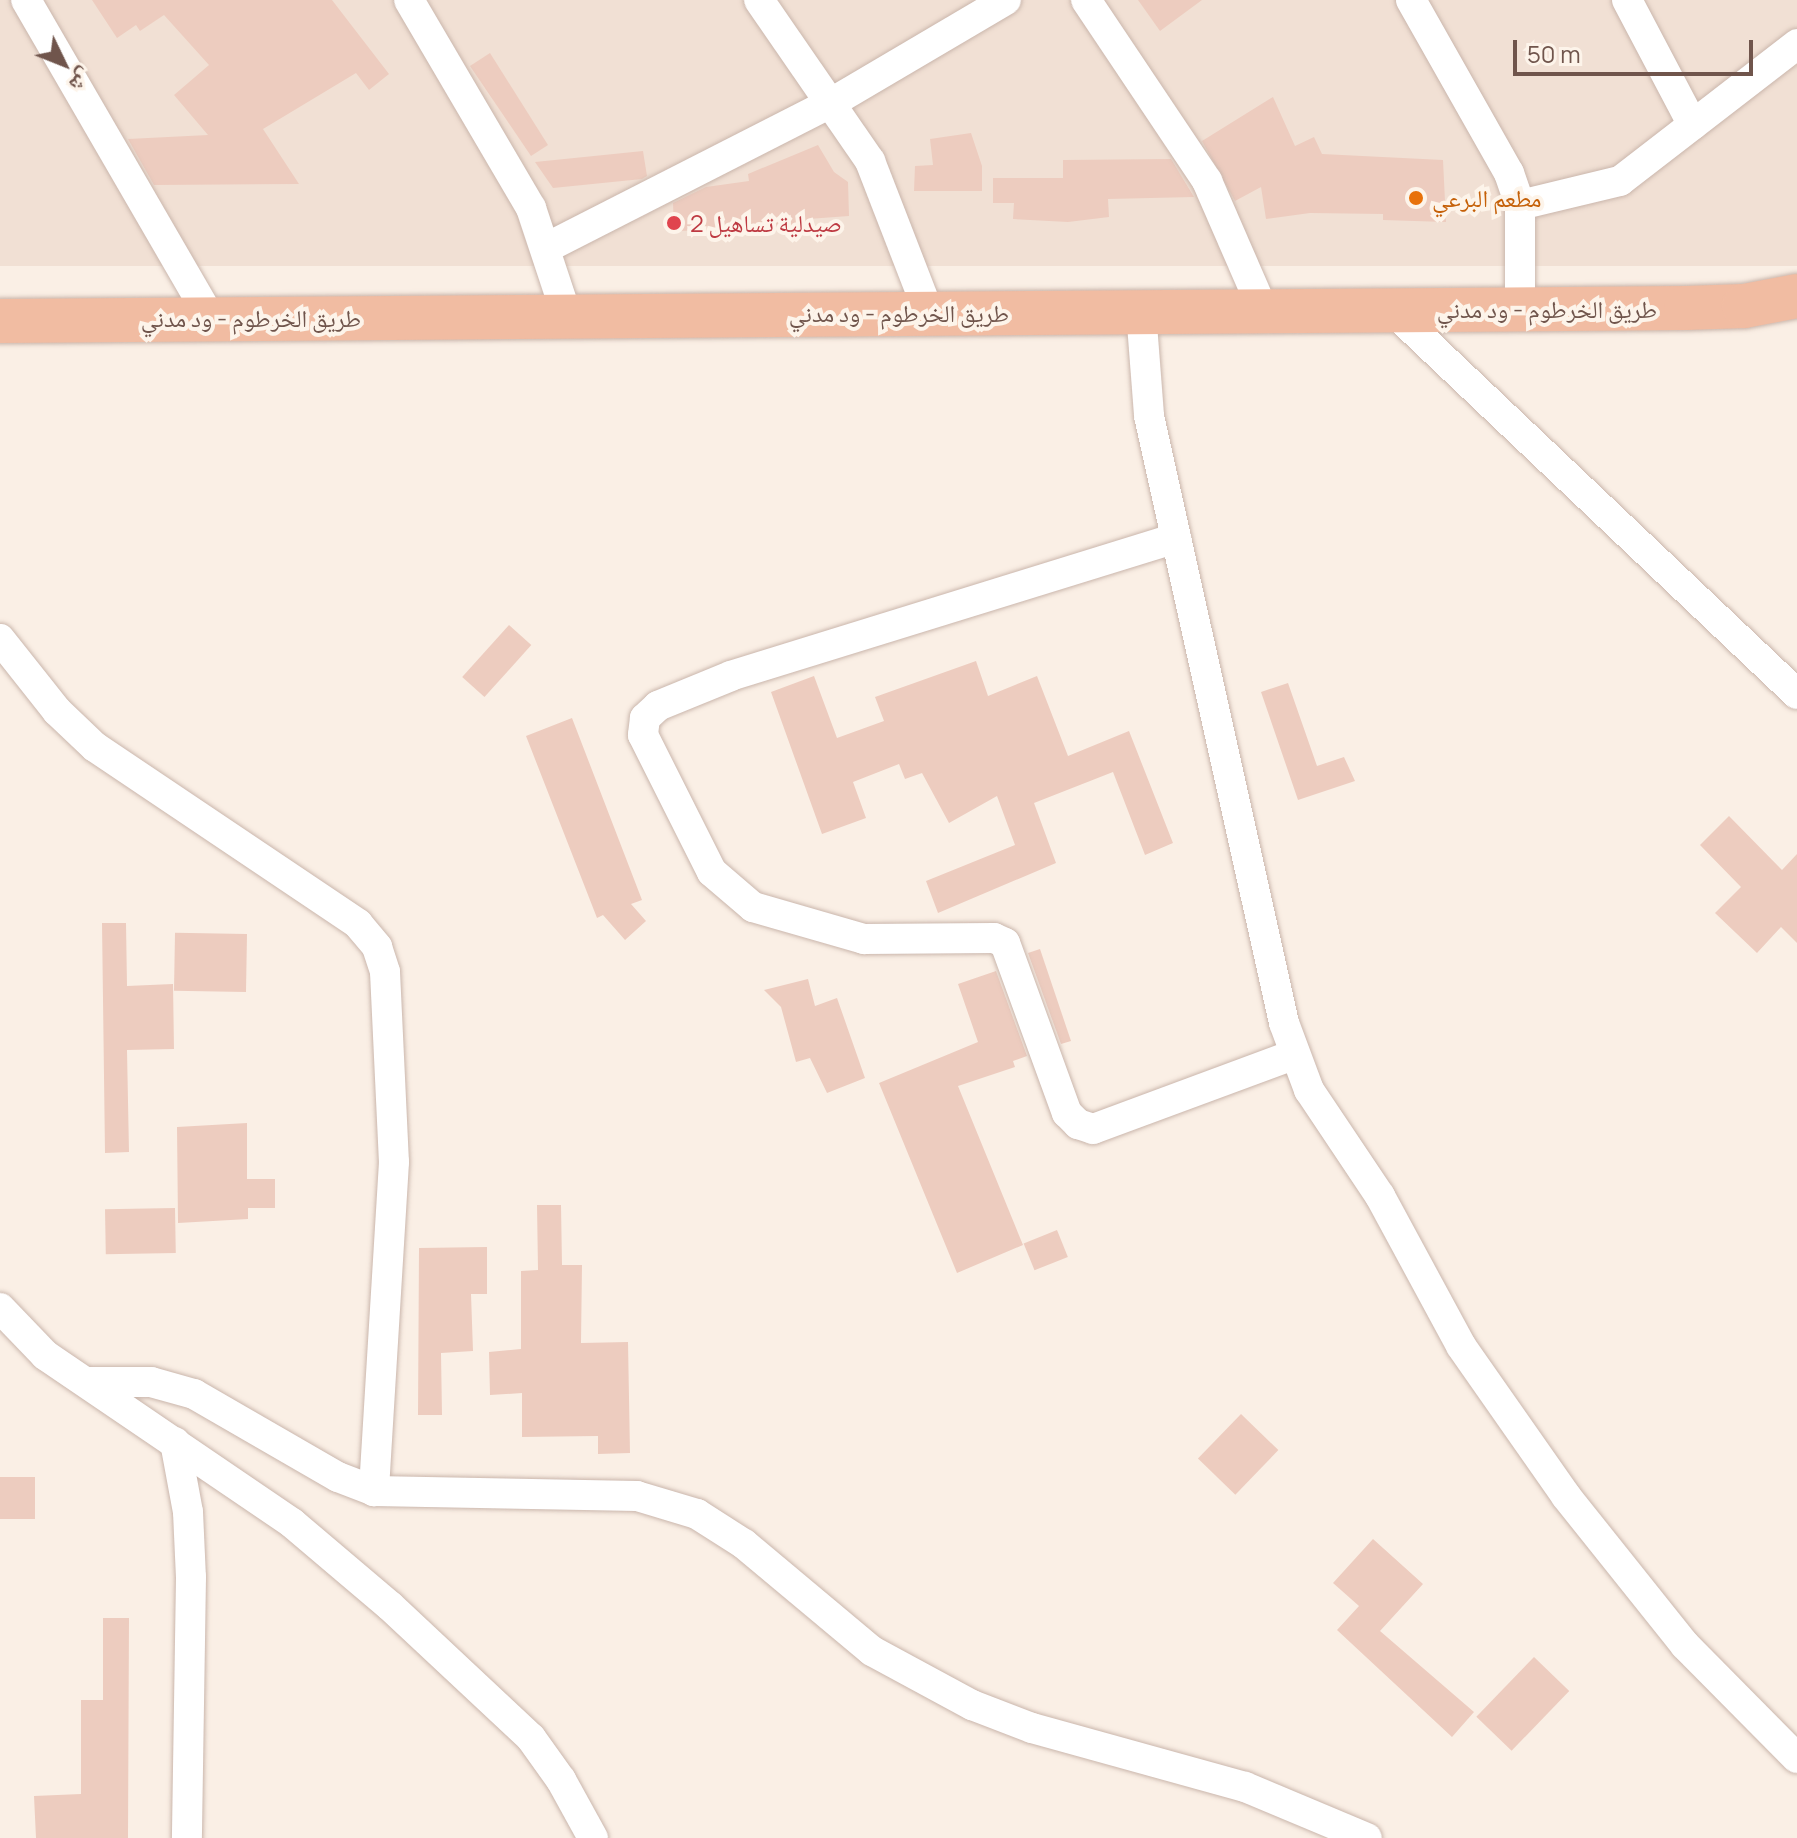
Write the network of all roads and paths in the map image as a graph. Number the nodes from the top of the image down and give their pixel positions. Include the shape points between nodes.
1 (26, 0) edge
2 (409, 0) edge
3 (759, 0) edge
4 (1006, 0) edge
5 (1086, 0) edge
6 (1411, 0) edge
7 (1627, 0) edge
8 (1797, 44) edge
9 (831, 103) junction
10 (1693, 125) junction
11 (1520, 205) junction
12 (546, 248) junction
13 (1797, 296) edge
14 (1744, 306) junction
15 (1520, 308) junction
16 (1263, 310) junction
17 (1392, 310) junction
18 (1141, 311) junction
19 (929, 313) junction
20 (11, 314) edge
21 (567, 316) junction
22 (211, 319) junction
23 (1797, 320) edge
24 (1176, 538) junction
25 (0, 639) edge
26 (1797, 694) edge
27 (1293, 1055) junction
28 (0, 1308) edge
29 (0, 1340) edge
30 (45, 1355) junction
31 (90, 1382) junction
32 (175, 1442) junction
33 (374, 1491) junction
34 (1797, 1758) edge
35 (187, 1838) edge
36 (593, 1838) edge
37 (1367, 1838) edge

1 - 22 street
2 - 12 street via 531,208
3 - 9 street
4 - 9 street
5 - 16 street via 1207,181
6 - 11 street via 1509,173
7 - 10 street
8 - 10 street
9 - 12 street
9 - 19 street via 870,161
10 - 11 street via 1620,181
11 - 15 street
12 - 21 street
13 - 14 highway, طريق الخرطوم - ود مدني
14 - 15 highway, طريق الخرطوم - ود مدني
14 - 23 highway
15 - 17 highway, طريق الخرطوم - ود مدني
16 - 17 highway, طريق الخرطوم - ود مدني
16 - 18 highway, طريق الخرطوم - ود مدني
17 - 26 street
18 - 19 highway, طريق الخرطوم - ود مدني
18 - 24 street via 1149,416
19 - 21 highway, طريق الخرطوم - ود مدني
20 - 22 highway, طريق الخرطوم - ود مدني
21 - 22 highway, طريق الخرطوم - ود مدني
24 - 27 street
24 - 27 street via 731,676 658,706 645,718 643,735 712,872 753,907 864,939 994,938 1005,943 1067,1113 1078,1124 1093,1129
25 - 33 street via 57,711 95,747 358,924 377,947 385,972 394,1162
27 - 34 street via 1309,1090 1380,1196 1461,1346 1566,1496 1685,1645
28 - 30 street
29 - 30 street
30 - 31 street
31 - 32 street
31 - 33 street via 151,1382 194,1394 338,1477
32 - 35 street via 188,1512 191,1577
32 - 36 street via 292,1523 488,1696 539,1748
33 - 37 street via 637,1496 697,1514 744,1544 872,1651 972,1705 1032,1728 1245,1787

